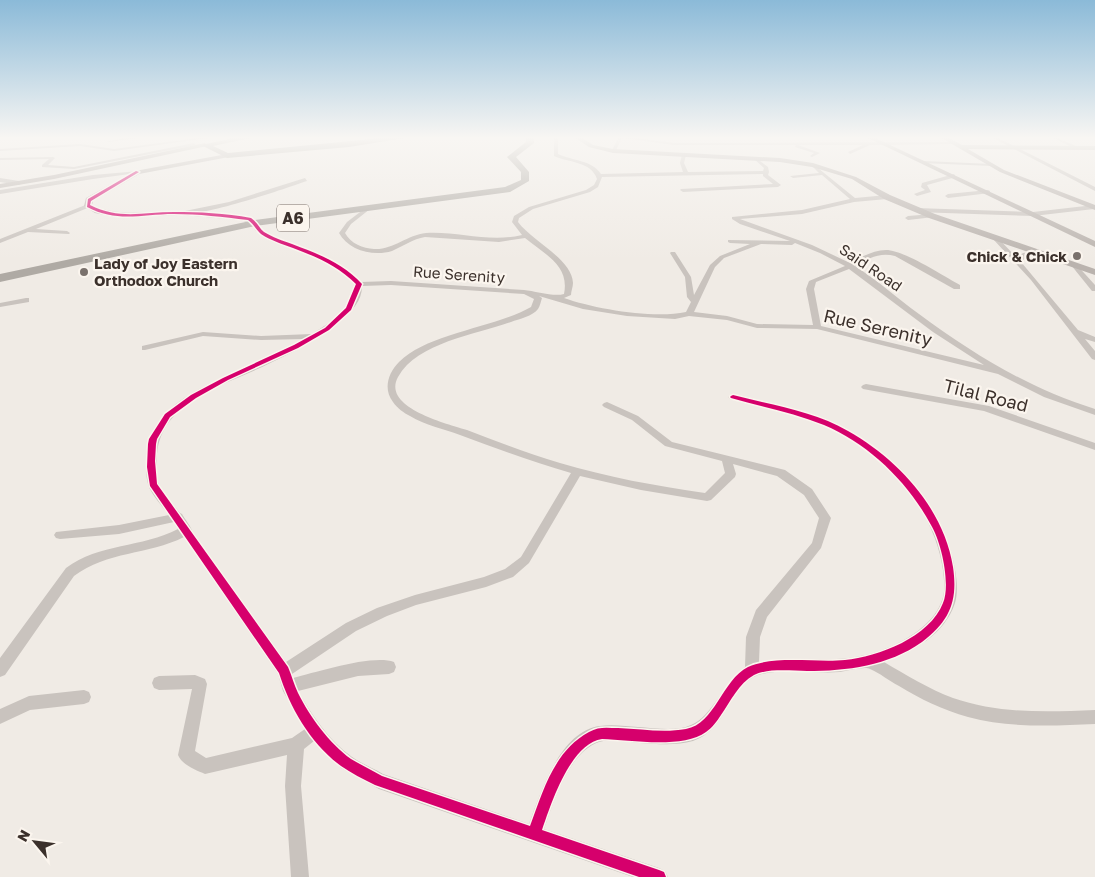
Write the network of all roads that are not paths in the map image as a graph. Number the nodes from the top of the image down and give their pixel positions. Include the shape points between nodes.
1 (45, 178) edge
2 (86, 178) edge
3 (127, 178) edge
4 (526, 178) edge
5 (599, 178) edge
6 (768, 178) edge
7 (827, 178) edge
8 (854, 178) edge
9 (947, 178) edge
10 (958, 178) edge
11 (1023, 178) edge
12 (1073, 178) edge
13 (0, 180) edge
14 (305, 180) dead end
15 (20, 183) junction
16 (0, 186) edge
17 (1095, 189) edge
18 (682, 190) dead end
19 (0, 192) edge
20 (988, 192) junction
21 (917, 194) dead end
22 (948, 196) dead end
23 (887, 197) junction
24 (854, 200) junction
25 (88, 206) junction
26 (1094, 206) edge
27 (368, 208) junction
28 (916, 210) junction
29 (182, 212) junction
30 (1033, 214) junction
31 (932, 216) junction
32 (908, 218) dead end
33 (255, 223) junction
34 (27, 230) junction
35 (67, 233) dead end
36 (524, 236) junction
37 (996, 238) junction
38 (759, 239) junction
39 (0, 241) edge
40 (730, 241) dead end
41 (1093, 242) edge
42 (801, 243) junction
43 (1037, 252) junction
44 (673, 253) dead end
45 (1018, 261) junction
46 (1073, 264) junction
47 (850, 266) junction
48 (1095, 272) edge
49 (0, 278) edge
50 (359, 284) junction
51 (957, 287) dead end
52 (1095, 288) edge
53 (524, 292) junction
54 (558, 298) junction
55 (26, 300) dead end
56 (695, 303) junction
57 (0, 305) edge
58 (689, 314) junction
59 (817, 327) junction
60 (1073, 330) junction
61 (315, 336) junction
62 (1095, 340) edge
63 (144, 348) dead end
64 (1095, 357) edge
65 (1000, 372) junction
66 (866, 387) dead end
67 (733, 397) dead end
68 (607, 405) dead end
69 (1095, 412) edge
70 (1095, 446) edge
71 (727, 460) junction
72 (578, 471) junction
73 (178, 517) junction
74 (187, 530) junction
75 (60, 535) dead end
76 (870, 661) junction
77 (389, 667) dead end
78 (0, 670) edge
79 (284, 671) junction
80 (752, 671) junction
81 (159, 683) dead end
82 (288, 686) junction
83 (84, 697) dead end
84 (1095, 717) edge
85 (0, 718) edge
86 (315, 730) junction
87 (296, 745) junction
88 (534, 834) junction
89 (300, 877) edge
90 (659, 877) edge

1 - 15 street
2 - 19 street
3 - 25 street via 95,196 87,203
4 - 27 highway, A6 via 522,184 490,193
5 - 36 street via 599,182 588,191 520,213 515,222
6 - 18 street via 778,186
7 - 24 street
8 - 23 street
9 - 21 street via 924,184 929,191
10 - 20 street
11 - 26 street
12 - 17 street
13 - 15 street
14 - 29 street via 242,202
15 - 16 street
20 - 22 street
20 - 30 street
23 - 24 street, Said Road
23 - 28 street
24 - 42 street, Said Road via 802,212 734,218
25 - 29 street via 116,215
25 - 34 street
26 - 30 street
27 - 33 highway, A6
27 - 36 street via 349,223 342,234 352,244 376,252 391,250 402,241 423,236 484,241
28 - 30 street
28 - 31 street
29 - 33 street via 241,218
30 - 41 street
31 - 32 street
31 - 37 street
33 - 49 highway, A6
33 - 50 street via 261,232 329,262
34 - 35 street
34 - 39 street
36 - 54 street via 545,249 562,266 570,287 567,294
37 - 43 street
37 - 45 street
38 - 40 street
38 - 42 street
38 - 56 street via 722,257 712,266
42 - 47 street, Said Road
43 - 45 street via 1025,254
43 - 46 street
44 - 56 street via 688,277
45 - 60 street
46 - 48 street
46 - 52 street
47 - 51 street via 873,254 888,252
47 - 59 street via 813,280 810,289
47 - 65 street, Said Road
50 - 53 street, Rue Serenity via 390,283
50 - 61 street via 358,296 348,309
53 - 54 street, Rue Serenity
53 - 72 street via 538,298 538,307 526,315 447,338 415,354 394,372 393,396 398,404 415,415
54 - 58 street, Rue Serenity via 583,307 627,314 675,317
55 - 57 street
56 - 58 street
58 - 59 street, Rue Serenity via 727,318 757,326
59 - 65 street, Rue Serenity
60 - 62 street
60 - 64 street
61 - 63 street via 261,338 203,334
61 - 73 street via 196,394 160,426 153,438 151,452 153,484
65 - 69 street, Said Road via 1074,406
66 - 70 street, Tilal Road via 986,408
67 - 76 street via 827,423 856,437 909,485 938,527 948,565 948,603 929,631 900,650
68 - 71 street via 635,418 670,444
71 - 72 street via 731,474 707,497
71 - 80 street via 780,473 808,492 825,518 817,545 761,614 753,637
72 - 79 street via 525,560 509,573 382,612 351,627
73 - 74 street
73 - 75 street via 144,527
74 - 78 street via 161,542 104,554 80,564 70,572
74 - 79 street
76 - 80 street
76 - 84 street via 919,689 966,709 1034,719
77 - 82 street via 358,670
79 - 82 street
80 - 88 street via 695,732 675,736 596,734 571,751 552,786
81 - 87 street via 200,684 186,755 204,766
82 - 86 street
83 - 85 street via 29,703
86 - 87 street
86 - 88 street via 343,759 379,782
87 - 89 street via 294,786
88 - 90 street

